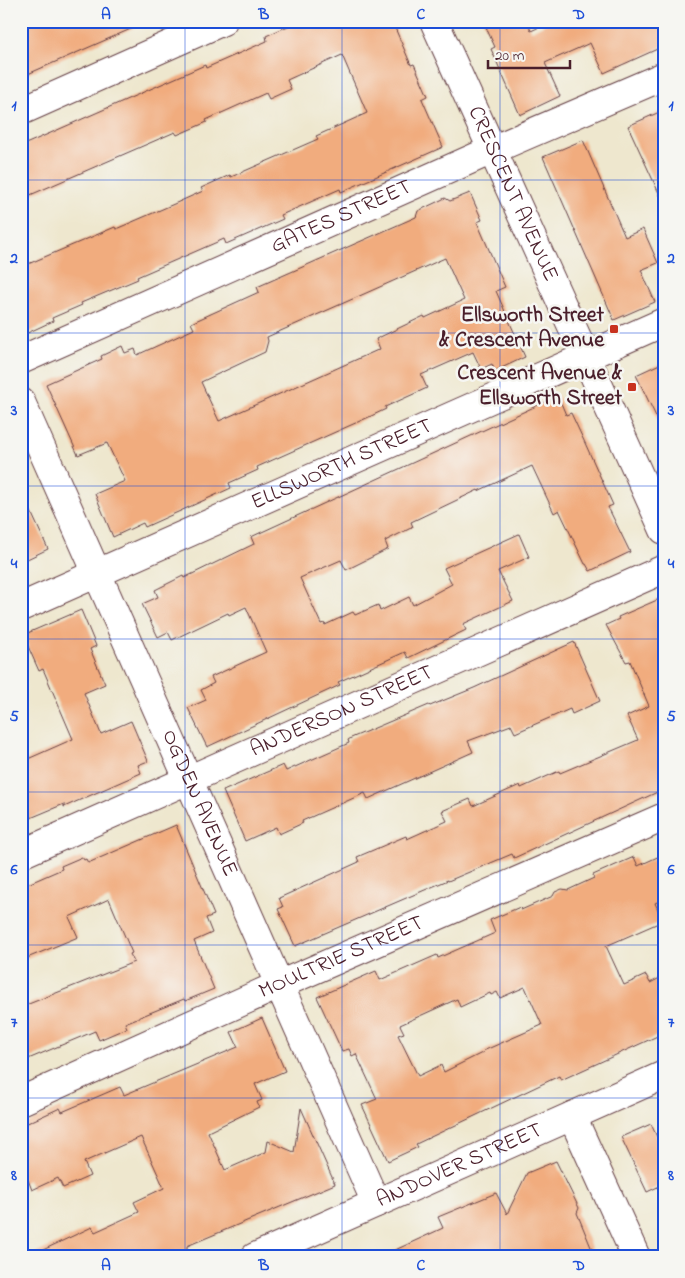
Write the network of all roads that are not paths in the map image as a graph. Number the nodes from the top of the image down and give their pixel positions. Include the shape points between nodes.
1 (223, 21) edge
2 (434, 21) edge
3 (664, 76) edge
4 (21, 110) edge
5 (492, 150) junction
6 (664, 322) edge
7 (586, 357) junction
8 (21, 360) edge
9 (21, 402) edge
10 (664, 530) edge
11 (664, 570) edge
12 (97, 574) junction
13 (21, 607) edge
14 (188, 780) junction
15 (664, 817) edge
16 (21, 854) edge
17 (279, 985) junction
18 (664, 1075) edge
19 (21, 1101) edge
20 (572, 1116) junction
21 (376, 1203) junction
22 (266, 1254) edge
23 (636, 1257) edge

1 - 4 street
2 - 5 street, CRESCENT AVENUE
3 - 5 street, GATES STREET
5 - 7 street, CRESCENT AVENUE
5 - 8 street, GATES STREET
6 - 7 street, ELLSWORTH STREET
7 - 10 street, CRESCENT AVENUE
7 - 12 street, ELLSWORTH STREET
9 - 12 street, OGDEN AVENUE
11 - 14 street, ANDERSON STREET
12 - 13 street, ELLSWORTH STREET
12 - 14 street, OGDEN AVENUE
14 - 16 street, ANDERSON STREET
14 - 17 street, OGDEN AVENUE
15 - 17 street, MOULTRIE STREET
17 - 19 street, MOULTRIE STREET
17 - 21 street, OGDEN AVENUE
18 - 20 street, ANDOVER STREET
20 - 21 street, ANDOVER STREET
20 - 23 street
21 - 22 street, ANDOVER STREET

